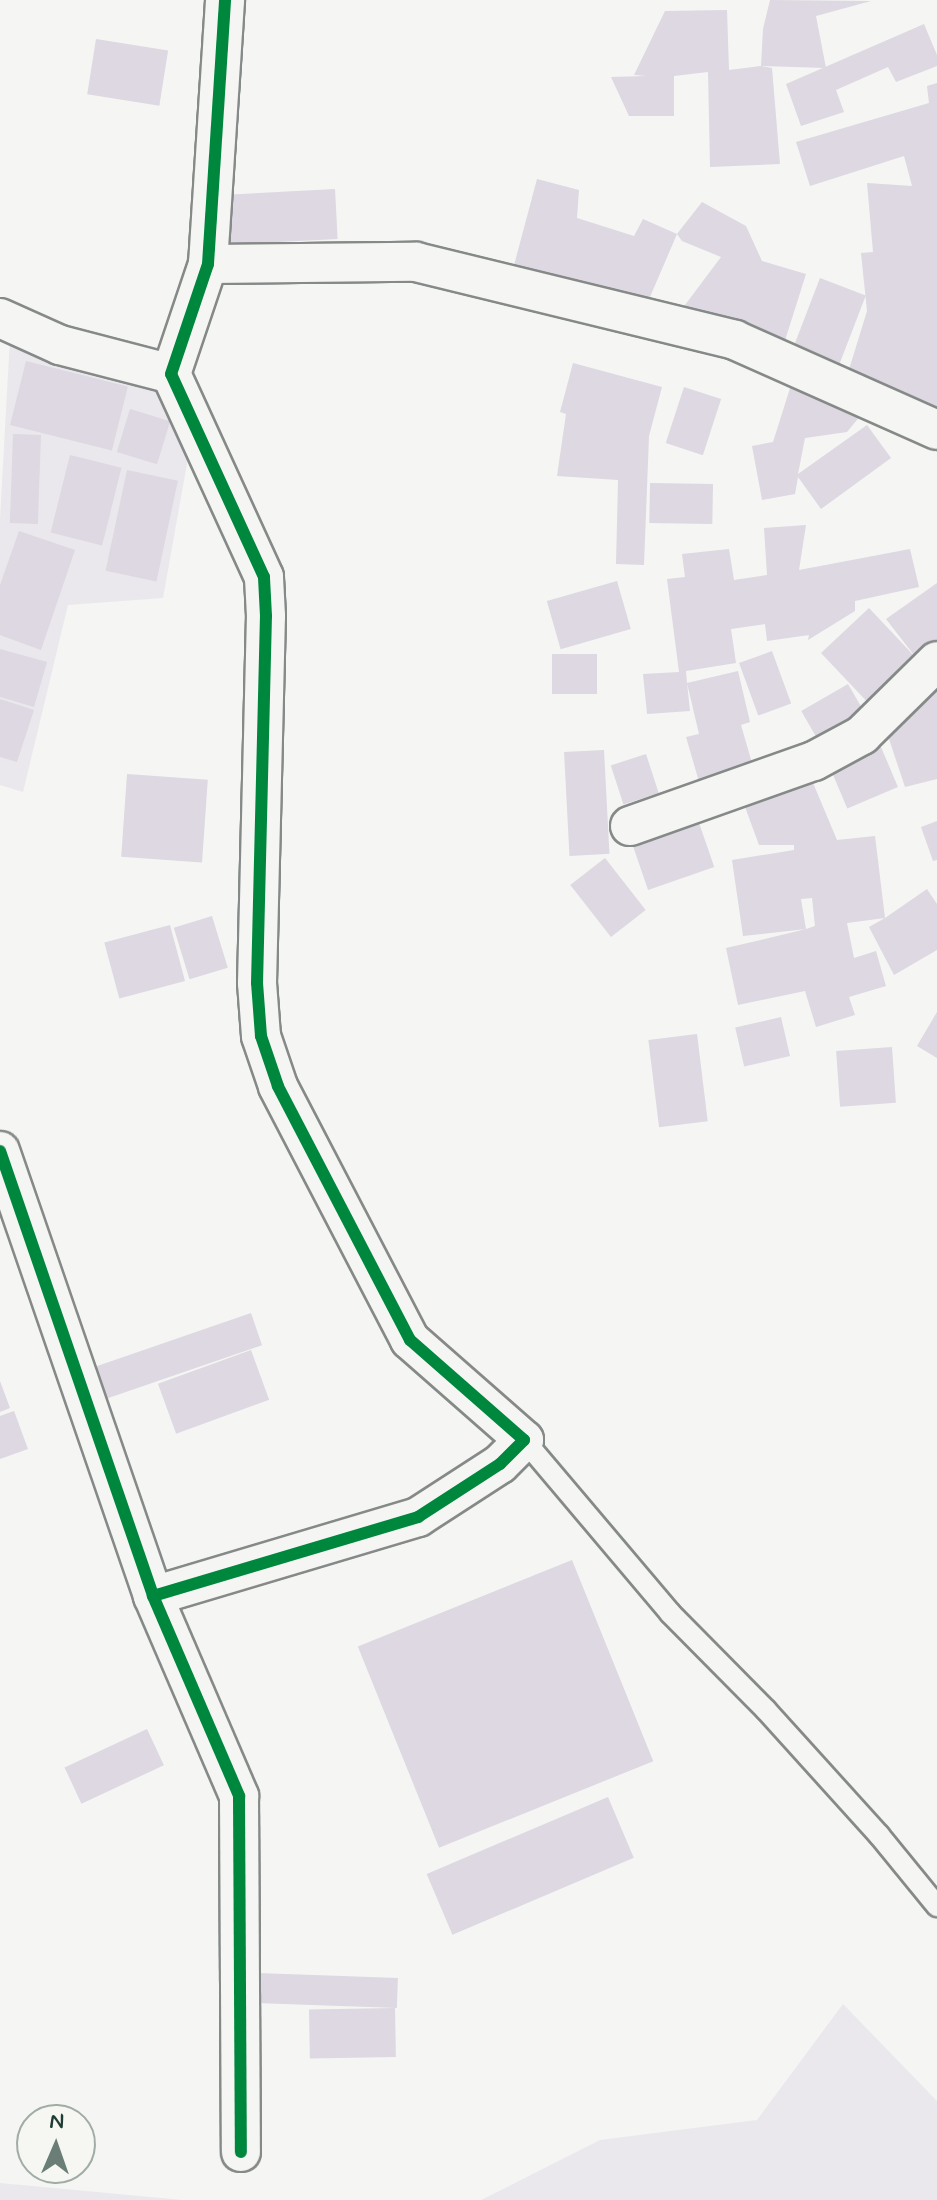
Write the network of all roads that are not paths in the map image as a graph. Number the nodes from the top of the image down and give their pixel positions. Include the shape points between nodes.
1 (225, 0) edge
2 (208, 264) junction
3 (0, 318) edge
4 (171, 374) junction
5 (937, 430) edge
6 (937, 661) edge
7 (630, 826) dead end
8 (0, 1151) edge
9 (524, 1440) junction
10 (153, 1596) junction
11 (937, 1906) edge
12 (241, 2152) dead end

1 - 2 street
2 - 4 street
2 - 5 street via 416,262 735,340
3 - 4 street via 60,345
4 - 9 street via 264,577 257,983 261,1036 278,1086 410,1340
6 - 7 street via 862,735 814,761
8 - 10 street
9 - 10 street via 500,1464 418,1517
9 - 11 lane via 670,1613 766,1710
10 - 12 street via 239,1796

